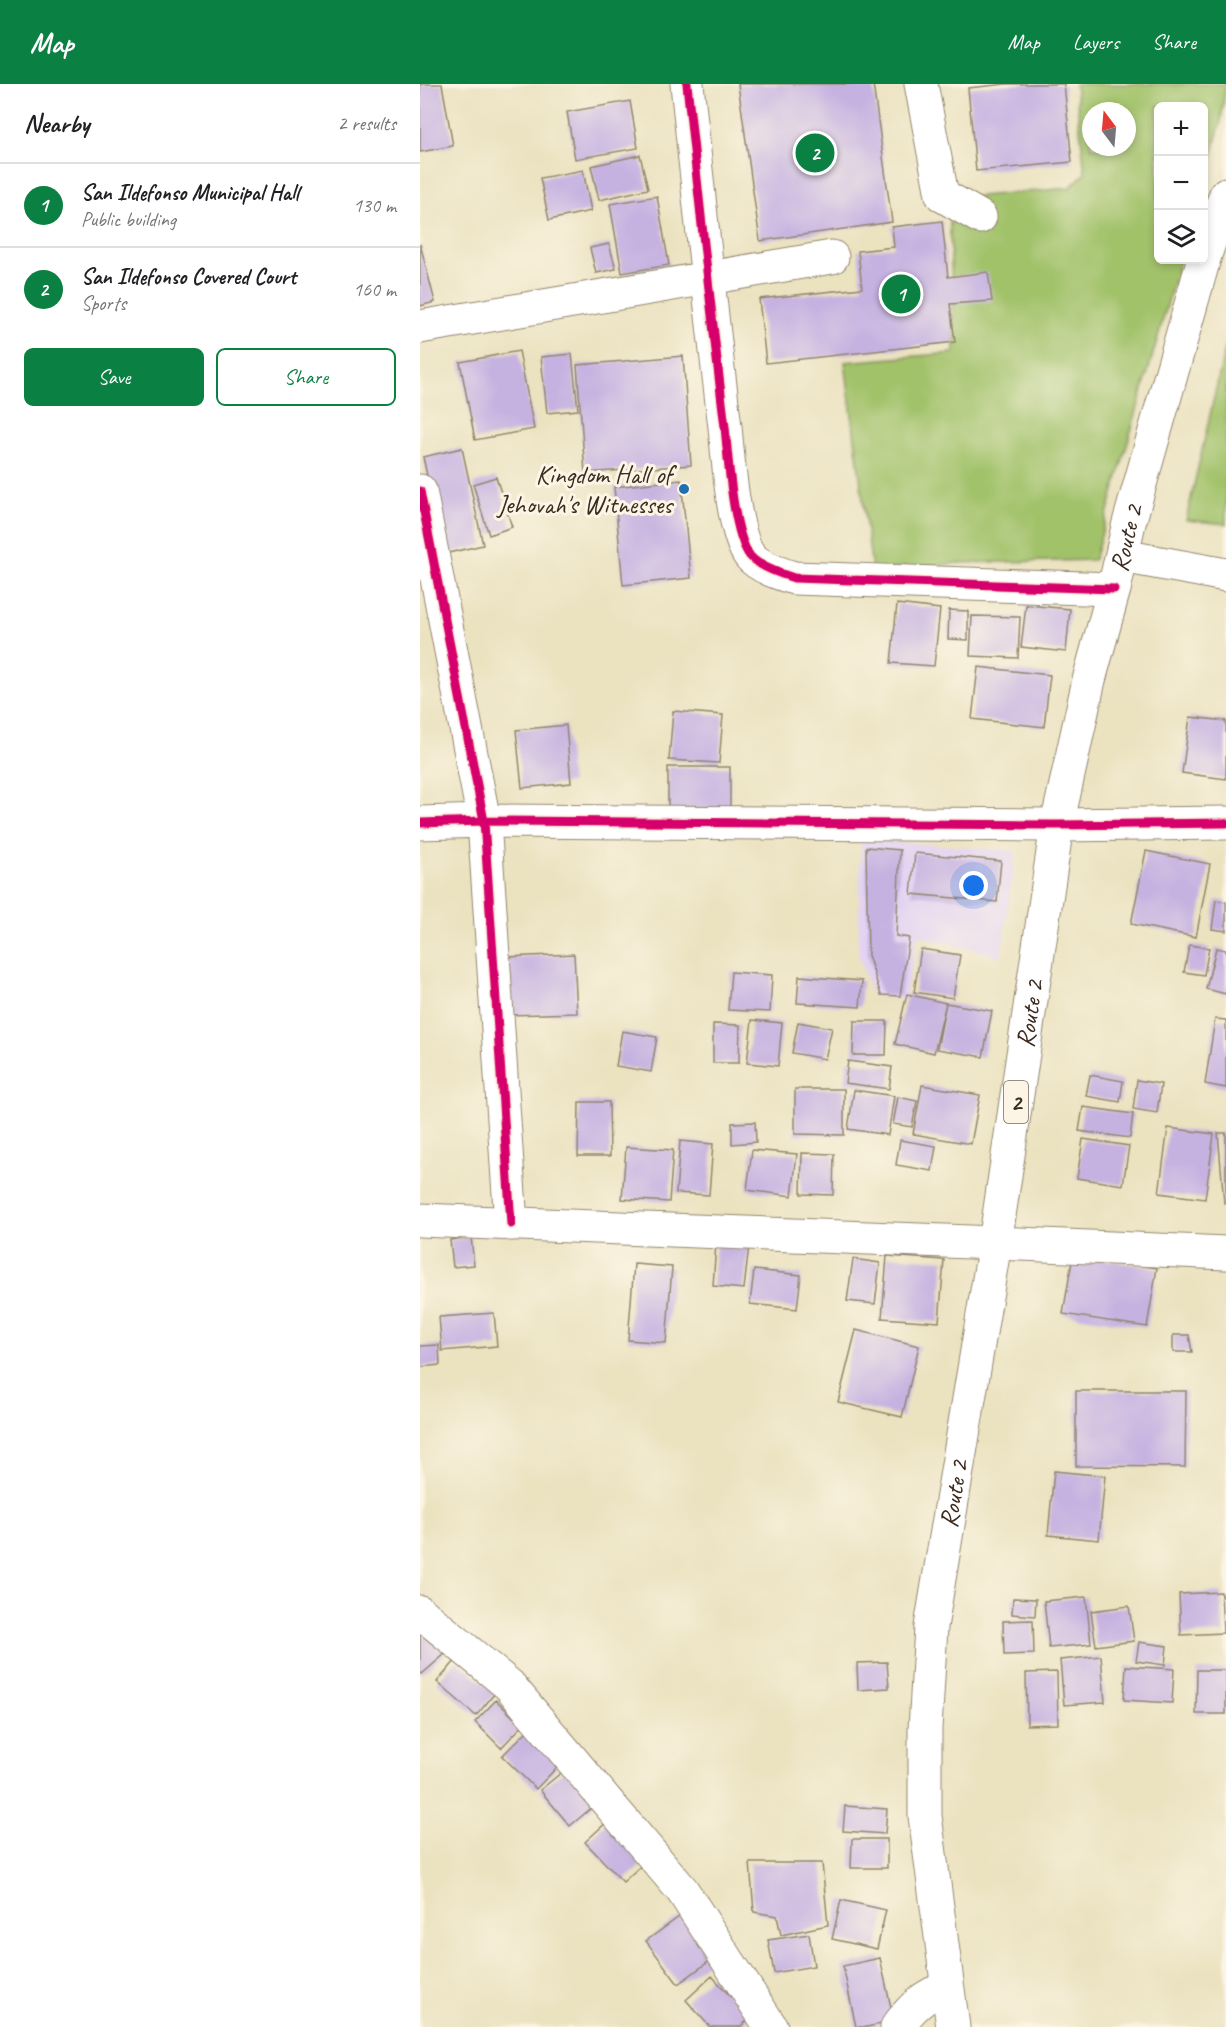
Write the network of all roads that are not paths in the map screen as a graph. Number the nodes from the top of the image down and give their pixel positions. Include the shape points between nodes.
1 (687, 84) edge
2 (921, 84) edge
3 (1226, 194) edge
4 (980, 217) dead end
5 (832, 256) dead end
6 (706, 278) junction
7 (420, 327) edge
8 (420, 491) edge
9 (1122, 556) junction
10 (1226, 575) edge
11 (1114, 589) junction
12 (484, 821) junction
13 (1226, 823) edge
14 (420, 824) edge
15 (1057, 825) junction
16 (420, 1220) edge
17 (511, 1224) junction
18 (995, 1243) junction
19 (1226, 1252) edge
20 (420, 1612) edge
21 (947, 1987) junction
22 (771, 2027) edge
23 (897, 2027) edge
24 (953, 2027) edge

1 - 6 main road
2 - 4 main road via 942,195
3 - 9 main road, Route 2 / 2 via 1205,255
5 - 6 main road
6 - 7 main road
6 - 11 main road via 733,494 740,533 750,556 772,571 794,578
8 - 12 main road
9 - 10 main road
9 - 11 main road, Route 2 / 2
11 - 15 main road, Route 2 / 2
12 - 14 main road
12 - 15 main road
12 - 17 main road
13 - 15 main road
15 - 18 main road, Route 2 / 2
16 - 17 main road
17 - 18 main road
18 - 19 main road
18 - 21 main road, Route 2 / 2 via 931,1627 925,1816
20 - 22 main road via 509,1685 682,1890
21 - 23 main road via 912,2007
21 - 24 main road, Route 2 / 2

